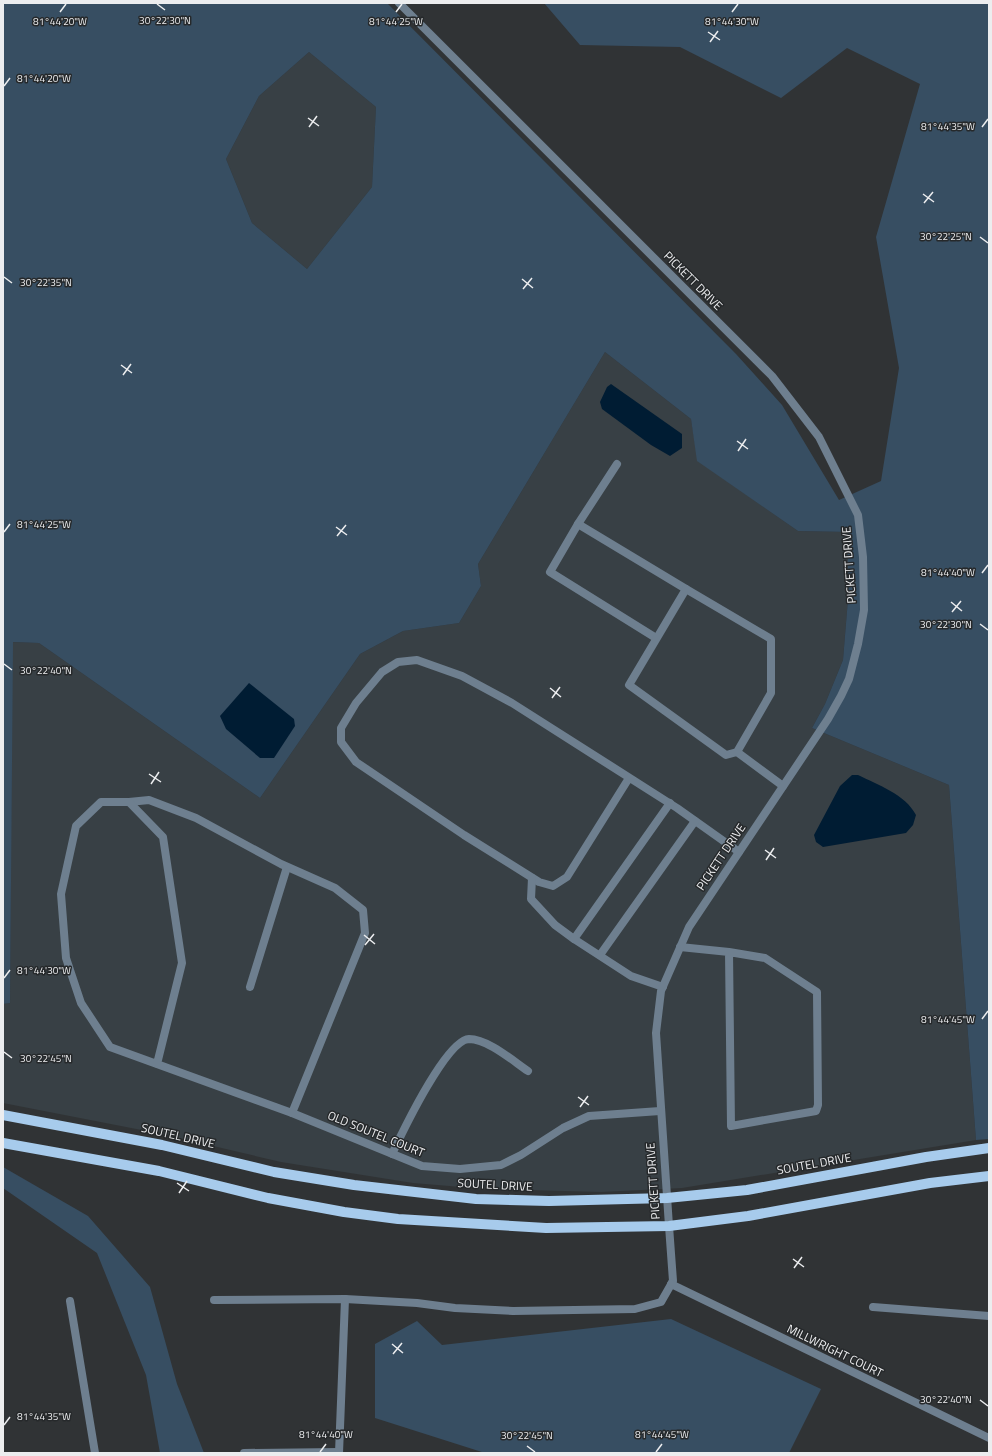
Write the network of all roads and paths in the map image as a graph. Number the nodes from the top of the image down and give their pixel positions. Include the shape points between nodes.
1 (399, 3) edge
2 (617, 464) dead end
3 (578, 524) junction
4 (686, 589) junction
5 (656, 638) junction
6 (737, 752) junction
7 (629, 778) junction
8 (783, 786) junction
9 (129, 802) junction
10 (670, 803) junction
11 (695, 820) junction
12 (739, 852) junction
13 (287, 867) junction
14 (532, 878) junction
15 (574, 939) junction
16 (680, 948) junction
17 (729, 952) junction
18 (600, 955) junction
19 (250, 987) dead end
20 (663, 987) junction
21 (157, 1064) junction
22 (528, 1071) dead end
23 (660, 1111) junction
24 (292, 1113) junction
25 (3, 1115) edge
26 (3, 1143) edge
27 (989, 1148) edge
28 (392, 1154) junction
29 (989, 1176) edge
30 (667, 1198) junction
31 (669, 1226) junction
32 (671, 1284) junction
33 (345, 1299) junction
34 (214, 1300) dead end
35 (70, 1301) dead end
36 (873, 1307) dead end
37 (989, 1316) edge
38 (989, 1438) edge
39 (339, 1452) edge
40 (95, 1453) edge
41 (244, 1453) edge

1 - 8 street, PICKETT DRIVE via 772,376 819,437 858,515 863,557 864,610 849,679 828,719
2 - 3 street
3 - 4 street
3 - 5 street via 550,572
4 - 5 street
4 - 6 street via 771,638 771,694
5 - 6 street via 629,685 726,755
6 - 8 street
7 - 10 street
7 - 14 street via 567,877 553,886
7 - 14 street via 512,703 462,676 417,660 398,662 382,672 356,703 341,728 341,742 356,762
8 - 12 street, PICKETT DRIVE
9 - 13 street, OLD SOUTEL COURT via 149,800 196,818
9 - 21 street via 163,837 182,962
9 - 21 street, OLD SOUTEL COURT via 100,802 76,826 61,894 66,958 81,1003 110,1047
10 - 11 street
10 - 15 street
11 - 12 street
11 - 18 street
12 - 16 street, PICKETT DRIVE via 689,927
13 - 19 street
13 - 24 street, OLD SOUTEL COURT via 335,888 363,910 365,933
14 - 15 street via 531,899 555,925
15 - 18 street
16 - 17 street
16 - 20 street, PICKETT DRIVE
17 - 17 street via 765,958 817,992 816,1110 731,1126
18 - 20 street via 631,976
20 - 23 street, PICKETT DRIVE via 656,1034
21 - 24 street, OLD SOUTEL COURT
22 - 28 street via 484,1042 468,1039 455,1046 417,1101
23 - 28 street, OLD SOUTEL COURT via 589,1116 563,1128 501,1165 460,1169 422,1166
23 - 30 street, PICKETT DRIVE
24 - 28 street, OLD SOUTEL COURT
25 - 30 main road, SOUTEL DRIVE via 162,1144 274,1172 404,1192 476,1199 549,1201
26 - 31 main road via 159,1171 268,1198 398,1219 546,1228
27 - 30 main road, SOUTEL DRIVE via 747,1190
29 - 31 main road via 748,1216
30 - 31 street, PICKETT DRIVE
31 - 32 street, PICKETT DRIVE
32 - 33 street via 661,1302 635,1309 513,1311
32 - 38 street, MILLWRIGHT COURT
33 - 34 street
33 - 39 street
35 - 40 street
36 - 37 street
39 - 41 street

